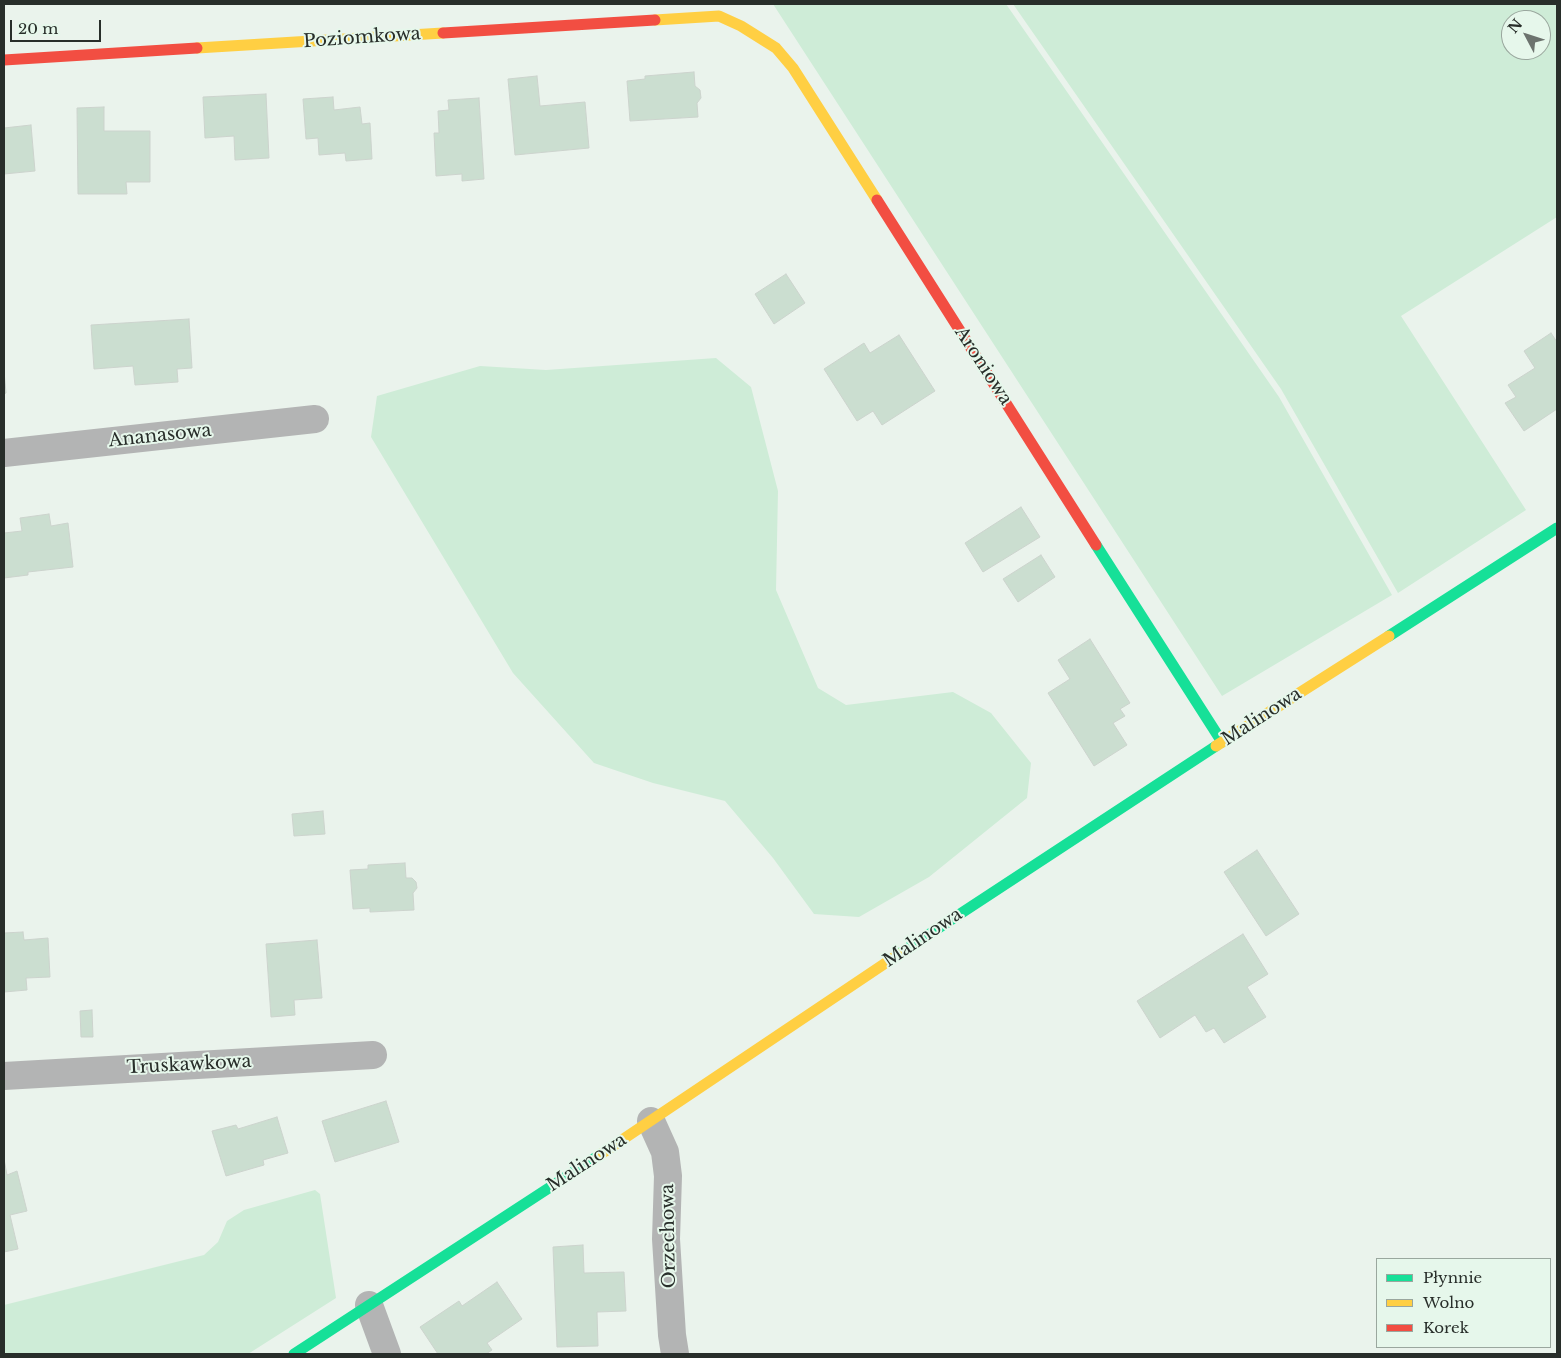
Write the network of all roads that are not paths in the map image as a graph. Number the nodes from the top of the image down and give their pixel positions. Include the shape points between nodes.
1 (719, 16) joint
2 (4, 60) edge
3 (315, 419) dead end
4 (4, 454) edge
5 (1557, 528) edge
6 (1222, 742) junction
7 (373, 1055) dead end
8 (4, 1076) edge
9 (651, 1121) junction
10 (369, 1305) junction
11 (294, 1354) edge
12 (387, 1354) edge
13 (675, 1354) edge

1 - 2 street, Poziomkowa
1 - 6 street, Aroniowa via 776,48 793,68
3 - 4 street, Ananasowa
5 - 6 street, Malinowa
6 - 9 street, Malinowa via 944,923
7 - 8 street, Truskawkowa
9 - 10 street, Malinowa
9 - 13 street, Orzechowa via 666,1152 666,1239
10 - 11 street, Malinowa
10 - 12 street

